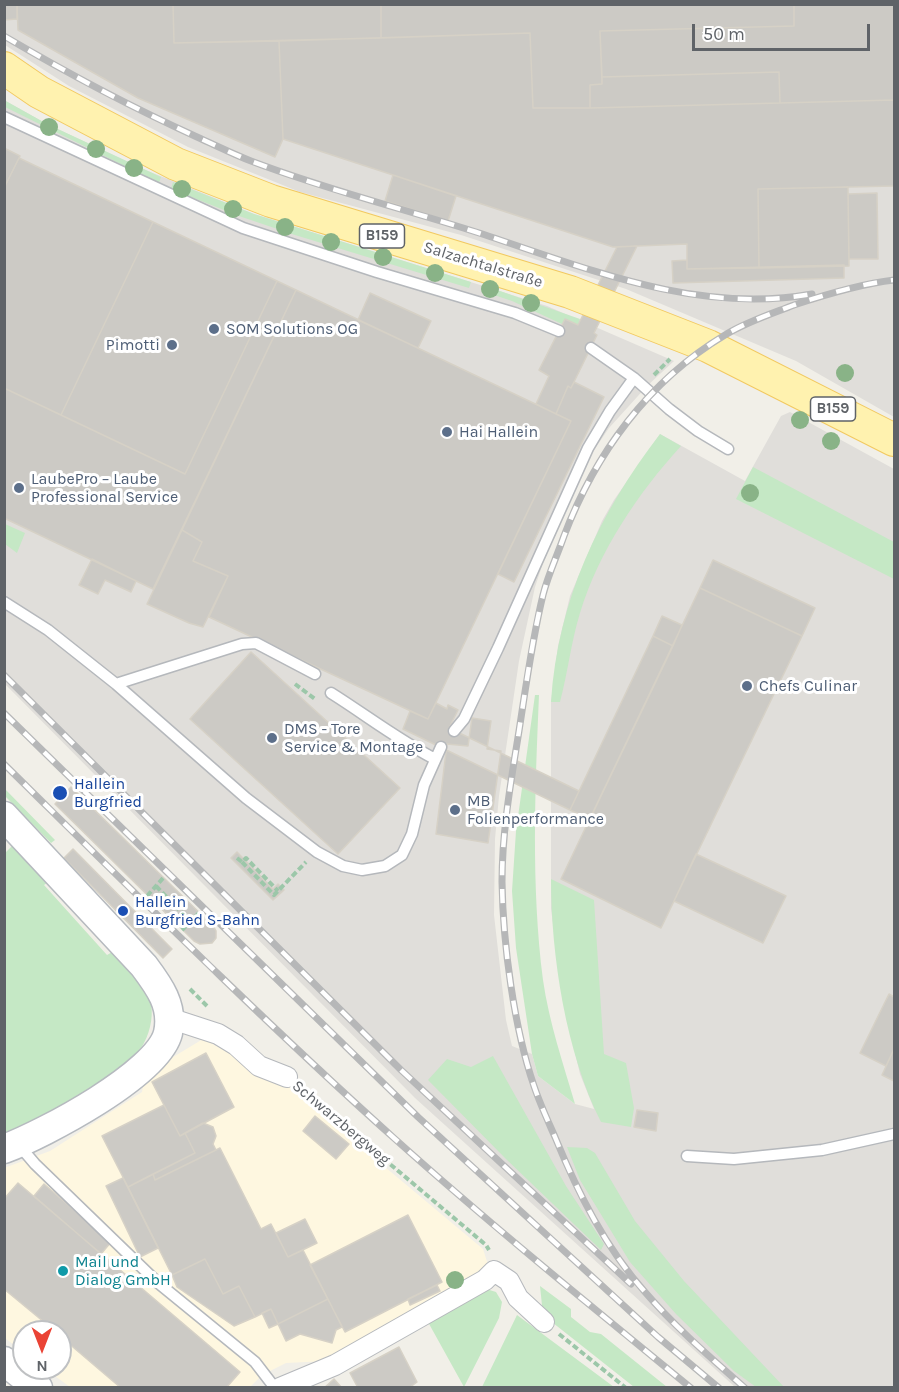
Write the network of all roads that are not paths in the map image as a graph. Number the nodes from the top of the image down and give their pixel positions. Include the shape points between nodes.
1 (4, 68) edge
2 (4, 117) edge
3 (559, 331) dead end
4 (591, 348) dead end
5 (639, 382) junction
6 (894, 440) edge
7 (728, 449) dead end
8 (4, 602) edge
9 (315, 674) dead end
10 (116, 684) junction
11 (331, 693) dead end
12 (454, 731) dead end
13 (441, 747) dead end
14 (435, 759) junction
15 (4, 816) edge
16 (169, 1018) junction
17 (287, 1077) road end
18 (894, 1134) edge
19 (11, 1147) edge
20 (687, 1156) dead end
21 (544, 1322) road end
22 (4, 1361) edge
23 (38, 1388) edge
24 (278, 1388) edge

1 - 6 main road, Salzachtalstraße / B159 via 39,92 176,164 292,208 570,292 735,359
2 - 3 lane via 243,228 515,313
4 - 5 lane
5 - 7 lane via 698,431
5 - 12 lane via 610,411 588,448 479,689
8 - 10 lane via 48,630
9 - 10 lane via 256,643
10 - 14 lane via 246,798 317,852 343,866 362,870 385,866 402,855
11 - 14 lane via 403,743
13 - 14 lane
15 - 16 street via 144,966 159,986
16 - 17 street, Schwarzbergweg via 218,1034 259,1066
16 - 19 street via 159,1052 141,1069 67,1119
18 - 20 lane via 822,1150 734,1159
19 - 24 lane via 34,1164 157,1282 255,1362
21 - 24 street via 518,1298 509,1281 494,1271 485,1280 335,1365
22 - 23 street

